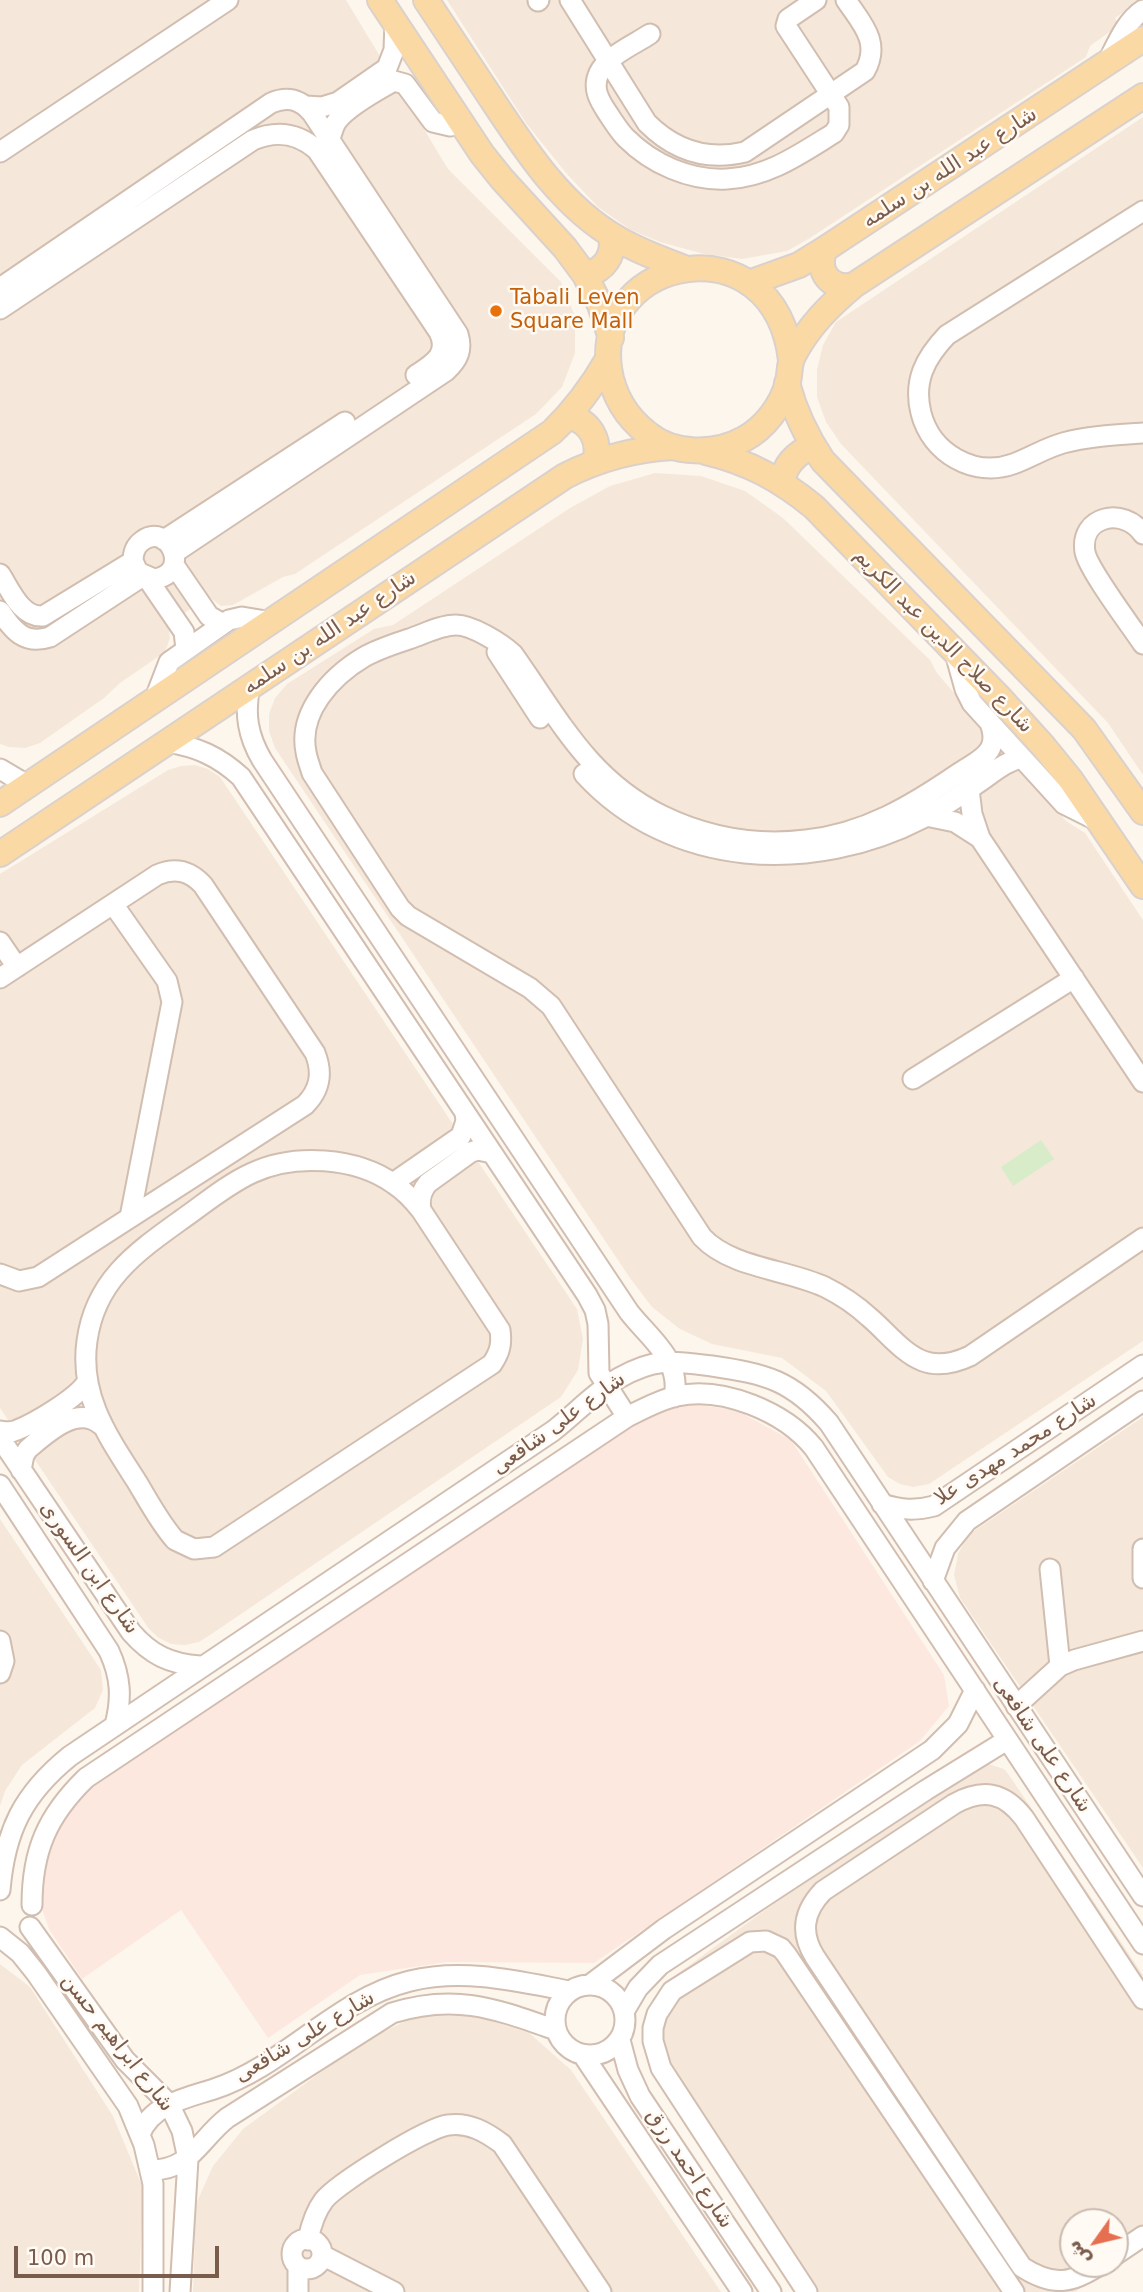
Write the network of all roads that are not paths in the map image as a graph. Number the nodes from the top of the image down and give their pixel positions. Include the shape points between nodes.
1 (228, 0) edge
2 (380, 0) edge
3 (426, 0) edge
4 (570, 0) edge
5 (816, 0) edge
6 (846, 0) edge
7 (1143, 10) edge
8 (395, 22) junction
9 (650, 34) dead end
10 (1143, 39) edge
11 (609, 62) junction
12 (1107, 63) junction
13 (393, 73) junction
14 (832, 94) junction
15 (1143, 96) edge
16 (306, 106) junction
17 (461, 121) junction
18 (324, 145) junction
19 (0, 152) edge
20 (1143, 212) edge
21 (107, 227) junction
22 (611, 235) junction
23 (825, 249) junction
24 (687, 269) junction
25 (585, 275) junction
26 (749, 283) junction
27 (854, 285) junction
28 (0, 288) edge
29 (0, 309) edge
30 (609, 349) junction
31 (789, 372) junction
32 (569, 415) junction
33 (1143, 433) edge
34 (813, 446) junction
35 (687, 449) junction
36 (595, 462) junction
37 (782, 482) junction
38 (1143, 534) edge
39 (171, 553) junction
40 (141, 572) junction
41 (0, 574) edge
42 (0, 611) edge
43 (272, 622) junction
44 (223, 624) junction
45 (1143, 644) edge
46 (186, 649) junction
47 (955, 653) junction
48 (250, 686) junction
49 (154, 701) junction
50 (989, 721) junction
51 (119, 724) junction
52 (167, 743) junction
53 (1022, 758) junction
54 (142, 759) junction
55 (984, 768) junction
56 (0, 769) edge
57 (27, 785) junction
58 (969, 789) junction
59 (0, 803) edge
60 (934, 805) junction
61 (1143, 812) edge
62 (1100, 822) junction
63 (981, 838) junction
64 (0, 854) edge
65 (1143, 886) edge
66 (113, 904) junction
67 (0, 942) edge
68 (17, 967) junction
69 (0, 978) edge
70 (1074, 978) junction
71 (913, 1079) dead end
72 (1143, 1082) edge
73 (465, 1113) junction
74 (492, 1153) junction
75 (429, 1170) junction
76 (393, 1183) junction
77 (421, 1210) junction
78 (130, 1217) junction
79 (1143, 1238) edge
80 (0, 1274) edge
81 (670, 1360) junction
82 (1143, 1365) edge
83 (88, 1382) junction
84 (606, 1386) junction
85 (674, 1397) junction
86 (1143, 1401) edge
87 (627, 1418) junction
88 (101, 1425) junction
89 (0, 1431) edge
90 (0, 1438) edge
91 (21, 1470) junction
92 (0, 1485) edge
93 (38, 1495) junction
94 (882, 1504) junction
95 (16, 1509) junction
96 (1143, 1553) edge
97 (1050, 1569) dead end
98 (1143, 1578) edge
99 (933, 1581) junction
100 (960, 1621) junction
101 (939, 1634) junction
102 (0, 1641) edge
103 (1143, 1641) edge
104 (200, 1666) junction
105 (1060, 1666) junction
106 (0, 1673) edge
107 (975, 1690) junction
108 (1016, 1706) junction
109 (116, 1726) junction
110 (1007, 1740) junction
111 (873, 1825) junction
112 (888, 1847) junction
113 (0, 1890) edge
114 (1143, 1896) edge
115 (32, 1905) junction
116 (30, 1927) junction
117 (0, 1937) edge
118 (1143, 1944) edge
119 (591, 1984) junction
120 (569, 1991) junction
121 (1143, 1999) edge
122 (625, 2010) junction
123 (556, 2030) junction
124 (620, 2040) junction
125 (583, 2055) junction
126 (169, 2105) junction
127 (140, 2134) junction
128 (188, 2159) junction
129 (151, 2170) junction
130 (308, 2240) junction
131 (322, 2255) junction
132 (298, 2266) junction
133 (1073, 2278) edge
134 (153, 2292) edge
135 (180, 2292) edge
136 (298, 2292) edge
137 (394, 2292) edge
138 (601, 2292) edge
139 (742, 2292) edge
140 (771, 2292) edge
141 (807, 2292) edge
142 (1014, 2292) edge

1 - 19 street
2 - 8 main road
3 - 22 main road via 530,157 585,216
4 - 11 street
5 - 14 street via 788,19 786,26
6 - 14 street via 868,35 872,59 865,71
7 - 12 street via 1124,30
8 - 13 street
8 - 17 main road
9 - 11 street
10 - 12 main road, شارع عبد الله بن سلمه
11 - 14 street via 660,136 708,156 745,152
11 - 14 street via 599,72 598,99 624,137 662,164 698,177 754,175 780,166 834,133 841,116
12 - 23 main road, شارع عبد الله بن سلمه
13 - 16 street via 380,74 338,102
13 - 17 street via 433,122 450,126
13 - 18 street via 387,85 344,114
15 - 27 main road
16 - 18 street
16 - 21 street via 289,99 271,103
17 - 25 main road via 502,179
18 - 21 street via 287,134 264,135
18 - 39 street via 443,339 442,354 367,415
20 - 33 street via 947,335 933,349 918,381 922,417 941,449 975,467 995,469 1014,464 1077,440
21 - 28 street
21 - 29 street
22 - 24 main road
22 - 25 main road via 610,258 600,270
23 - 26 main road, شارع عبد الله بن سلمه via 799,265
23 - 27 main road via 821,261 827,278 842,286
24 - 26 main road via 709,268
24 - 30 main road via 666,274 630,299 618,317
25 - 30 main road via 600,305
26 - 31 main road via 780,317 788,338
27 - 31 main road via 805,334
30 - 32 main road, شارع عبد الله بن سلمه via 593,386
30 - 35 main road via 611,383 620,405 653,438
31 - 34 main road, شارع صلاح الدين عبد الكريم via 795,411
31 - 35 main road via 778,405 745,439 723,448
32 - 36 main road via 584,422 594,435
32 - 43 main road, شارع عبد الله بن سلمه via 552,432
34 - 37 main road via 789,462
34 - 61 main road, شارع صلاح الدين عبد الكريم via 1084,729
35 - 36 main road, شارع عبد الله بن سلمه via 644,449
35 - 37 main road, شارع صلاح الدين عبد الكريم via 730,458
36 - 48 main road, شارع عبد الله بن سلمه via 565,476
37 - 47 main road, شارع صلاح الدين عبد الكريم via 814,508
38 - 45 street via 1130,520 1111,517 1093,526 1085,543 1089,562
39 - 40 street via 171,571 160,579
39 - 40 street via 151,537 145,539 135,548
39 - 44 street via 209,616
40 - 41 street via 43,617 24,611
40 - 42 street via 41,640 22,637
40 - 46 street via 184,632
43 - 44 street via 242,617
43 - 49 main road, شارع عبد الله بن سلمه
44 - 46 street
46 - 49 street via 169,662
47 - 50 street via 968,696
47 - 62 main road, شارع صلاح الدين عبد الكريم via 1044,747
48 - 52 main road, شارع عبد الله بن سلمه
48 - 81 street via 249,732 262,760 629,1312
49 - 51 main road, شارع عبد الله بن سلمه
50 - 53 street
50 - 55 street via 994,739
51 - 54 main road
51 - 57 main road, شارع عبد الله بن سلمه
52 - 54 main road, شارع عبد الله بن سلمه
52 - 73 street via 207,752 241,777
53 - 55 street
53 - 62 street via 1064,804
54 - 64 main road, شارع عبد الله بن سلمه
55 - 58 street
55 - 60 street
56 - 57 street
57 - 59 main road, شارع عبد الله بن سلمه
58 - 60 street
58 - 63 street
60 - 63 street
60 - 79 street via 806,840 756,841 671,820 596,779 513,654 466,626 447,626 366,656 345,670 313,706 306,728 305,751 312,773 394,900 408,916 530,988 551,1006 710,1245 731,1257 827,1288 867,1314 914,1356 947,1364 970,1356
62 - 65 main road, شارع صلاح الدين عبد الكريم
63 - 70 street
66 - 68 street
66 - 78 street via 167,981 172,1002
66 - 78 street via 165,872 182,871 197,878 315,1053 320,1071 316,1090 304,1105
67 - 68 street
68 - 69 street
70 - 71 street
70 - 72 street
73 - 74 street
73 - 75 street via 461,1136
74 - 75 street via 471,1152
74 - 84 street via 595,1310 598,1373
75 - 76 street
75 - 77 street via 420,1195
76 - 77 street
76 - 83 street via 320,1160 274,1165 233,1183 135,1253 108,1284 91,1321
77 - 88 street via 500,1330 499,1354 482,1371 223,1542 204,1549 184,1546 169,1532
78 - 80 street via 38,1277 19,1281
81 - 84 street, شارع على شافعى via 631,1372
81 - 85 street via 676,1379
81 - 94 street, شارع على شافعى via 754,1372 803,1396 829,1423
82 - 94 street, شارع محمد مهدى علا via 934,1506 898,1510
83 - 88 street
83 - 89 street via 70,1400 15,1431
84 - 87 street
84 - 104 street, شارع على شافعى via 553,1431
85 - 87 street, شارع على شافعى
85 - 101 street, شارع على شافعى via 732,1399 797,1429
86 - 99 street, شارع محمد مهدى علا via 967,1521 945,1548
87 - 115 street, شارع على شافعى via 86,1778 61,1804 43,1835 32,1881
88 - 91 street via 88,1417 72,1418 29,1449
90 - 91 street, شارع ابن السورى
91 - 93 street, شارع ابن السورى
92 - 95 street, شارع ابن السورى
93 - 95 street
93 - 104 street, شارع ابن السورى via 145,1647 181,1665
94 - 99 street, شارع على شافعى
95 - 109 street, شارع ابن السورى via 113,1659 121,1687
96 - 98 street
97 - 105 street
99 - 100 street, شارع على شافعى
100 - 101 street
100 - 108 street, شارع على شافعى
101 - 107 street, شارع على شافعى
102 - 106 street via 4,1661
103 - 105 street
104 - 109 street, شارع على شافعى
105 - 108 street
107 - 110 street, شارع على شافعى
107 - 119 street, شارع على شافعى via 958,1724 932,1750 664,1929
108 - 114 street, شارع على شافعى
109 - 113 street, شارع على شافعى via 49,1772 32,1792 8,1838
110 - 111 street, شارع على شافعى
110 - 118 street, شارع على شافعى
111 - 112 street
111 - 122 street, شارع على شافعى via 660,1965
112 - 121 street via 968,1796 1000,1797 1014,1805
112 - 133 street via 812,1902 804,1930 808,1944 1022,2267 1036,2276 1061,2281
113 - 115 street via 19,1891
115 - 116 street, شارع على شافعى
116 - 117 street via 17,1937
116 - 126 street, شارع ابراهيم حسن via 125,2060
117 - 127 street, شارع ابراهيم حسن via 36,1973 128,2106
119 - 120 street
119 - 122 street via 618,1997
120 - 123 street via 559,2001
120 - 126 street, شارع على شافعى via 479,1975 410,1981 346,2009 259,2067
122 - 124 street
123 - 125 street via 571,2050
123 - 128 street, شارع على شافعى via 469,2003 417,2005 393,2012 226,2118
124 - 125 street via 610,2050
124 - 140 street, شارع احمد رزق via 640,2096
125 - 139 street, شارع احمد رزق
126 - 127 street, شارع على شافعى via 152,2114
126 - 128 street, شارع ابراهيم حسن via 182,2131
127 - 129 street, شارع ابراهيم حسن
128 - 129 street via 167,2169
128 - 135 street, شارع ابراهيم حسن
129 - 134 street, شارع ابراهيم حسن
130 - 131 street via 317,2243
130 - 132 street via 293,2249
130 - 138 street via 317,2211 336,2188 430,2130 468,2125 502,2144
131 - 132 street via 313,2268
131 - 137 street
132 - 136 street
141 - 142 street via 661,2068 653,2041 657,2014 672,1991 742,1945 758,1940 774,1944 786,1954

